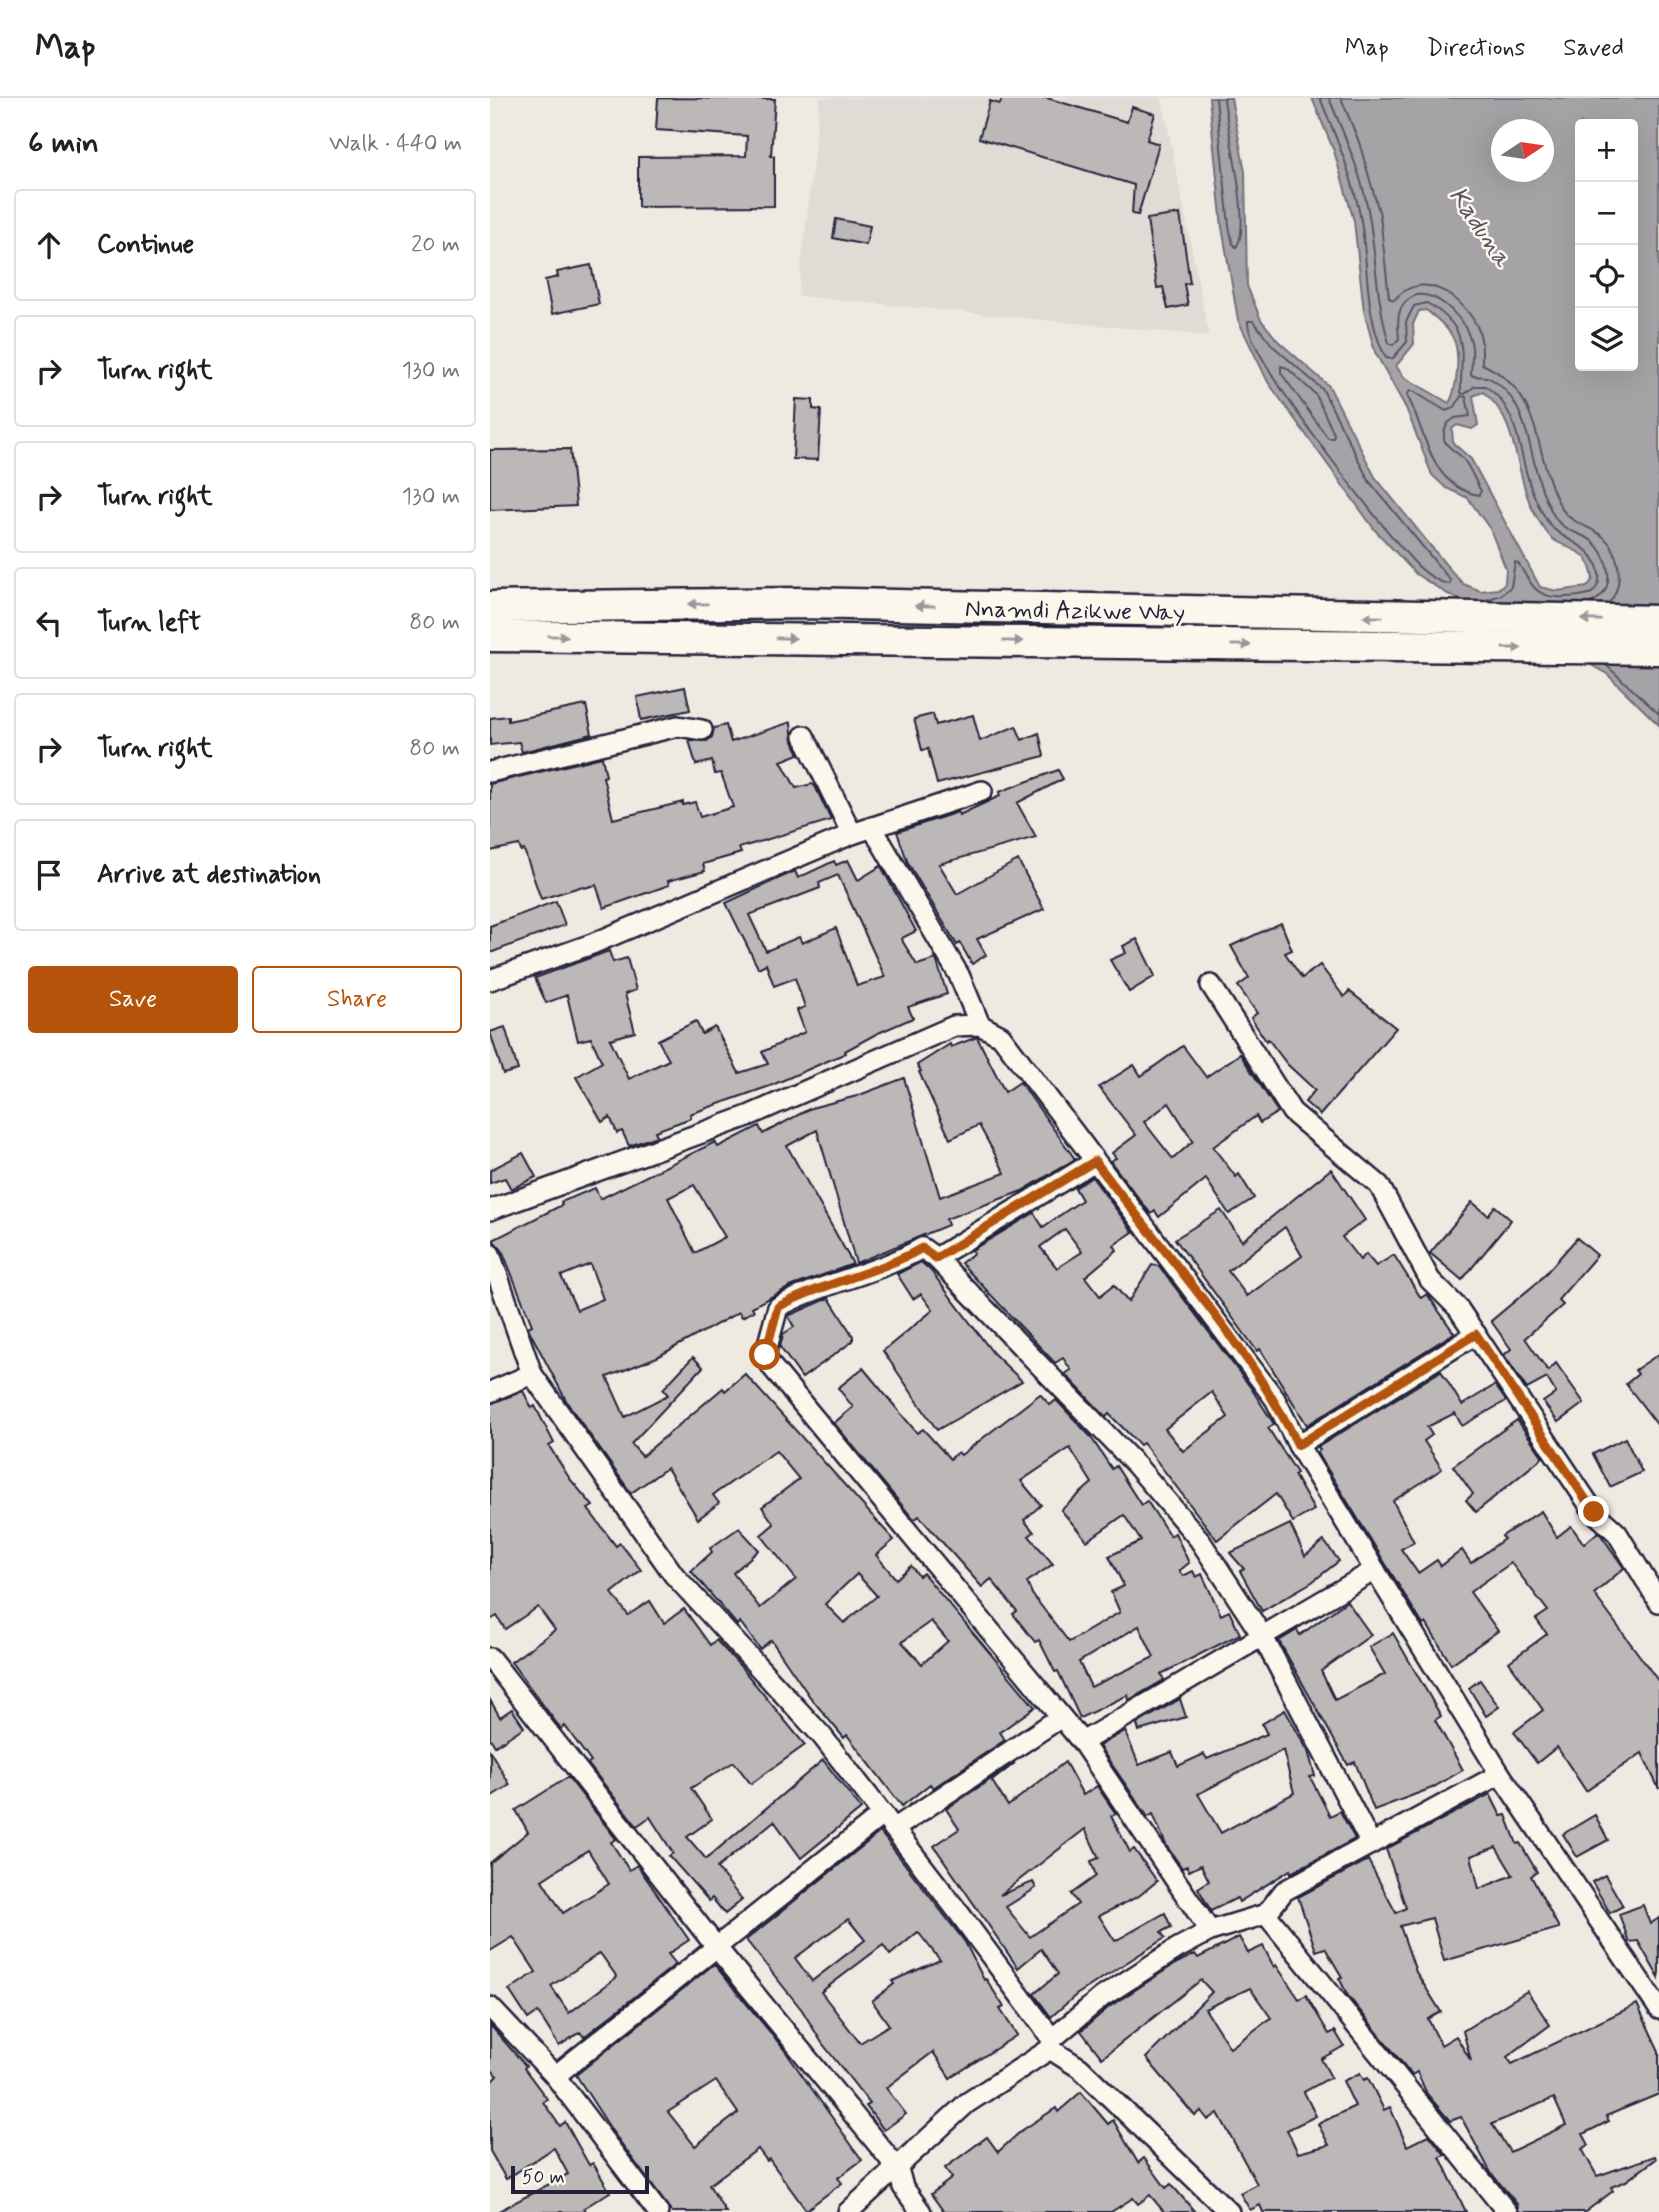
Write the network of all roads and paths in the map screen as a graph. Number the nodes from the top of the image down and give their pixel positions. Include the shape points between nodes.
1 (490, 607) edge
2 (1659, 621) edge
3 (1442, 633) junction
4 (490, 636) edge
5 (1659, 649) edge
6 (702, 730) dead end
7 (804, 736) dead end
8 (490, 772) edge
9 (982, 791) dead end
10 (872, 827) junction
11 (852, 834) junction
12 (490, 980) edge
13 (1211, 985) dead end
14 (980, 1025) junction
15 (1095, 1161) junction
16 (490, 1210) edge
17 (490, 1254) edge
18 (936, 1258) junction
19 (1476, 1334) junction
20 (532, 1374) junction
21 (490, 1392) edge
22 (1298, 1445) junction
23 (1374, 1570) junction
24 (1659, 1602) edge
25 (1263, 1637) junction
26 (490, 1658) edge
27 (1061, 1717) junction
28 (1082, 1742) junction
29 (1500, 1774) junction
30 (888, 1822) junction
31 (1371, 1844) junction
32 (1266, 1914) junction
33 (1210, 1931) junction
34 (717, 1948) junction
35 (490, 2007) edge
36 (1659, 2010) edge
37 (1051, 2044) junction
38 (555, 2076) junction
39 (898, 2169) junction
40 (658, 2212) edge
41 (848, 2212) edge
42 (921, 2212) edge
43 (1229, 2212) edge
44 (1507, 2212) edge

3 -> 1 highway, Nnamdi Azikwe Way via 803,603
2 -> 3 highway, Nnamdi Azikwe Way
4 -> 3 highway, Nnamdi Azikwe Way
3 -> 5 highway, Nnamdi Azikwe Way
6 - 8 street via 678,726
7 - 11 street
9 - 10 street
10 - 11 street
10 - 14 street via 959,975
11 - 12 street via 592,944
13 - 19 street via 1292,1112 1379,1185 1430,1280
14 - 15 street via 1001,1036
14 - 16 street via 954,1026 748,1116
15 - 18 street
15 - 22 street via 1275,1399
17 - 20 street
18 - 25 street via 1136,1465 1199,1539
18 - 27 street via 922,1248 896,1263 800,1295 778,1307 765,1355
19 - 22 street
19 - 24 street via 1594,1512 1617,1533
20 - 21 street
20 - 30 street via 674,1575 822,1737
22 - 23 street
23 - 25 street
23 - 29 street
25 - 28 street
25 - 31 street
26 - 34 street
27 - 28 street
27 - 30 street
28 - 33 street
29 - 31 street
29 - 36 street
30 - 34 street
30 - 37 street
31 - 32 street via 1284,1891
32 - 33 street
32 - 44 street
33 - 37 street via 1102,1997
34 - 38 street
34 - 39 street
35 - 38 street
37 - 39 street via 967,2103
37 - 43 street
38 - 40 street
39 - 41 street
39 - 42 street

